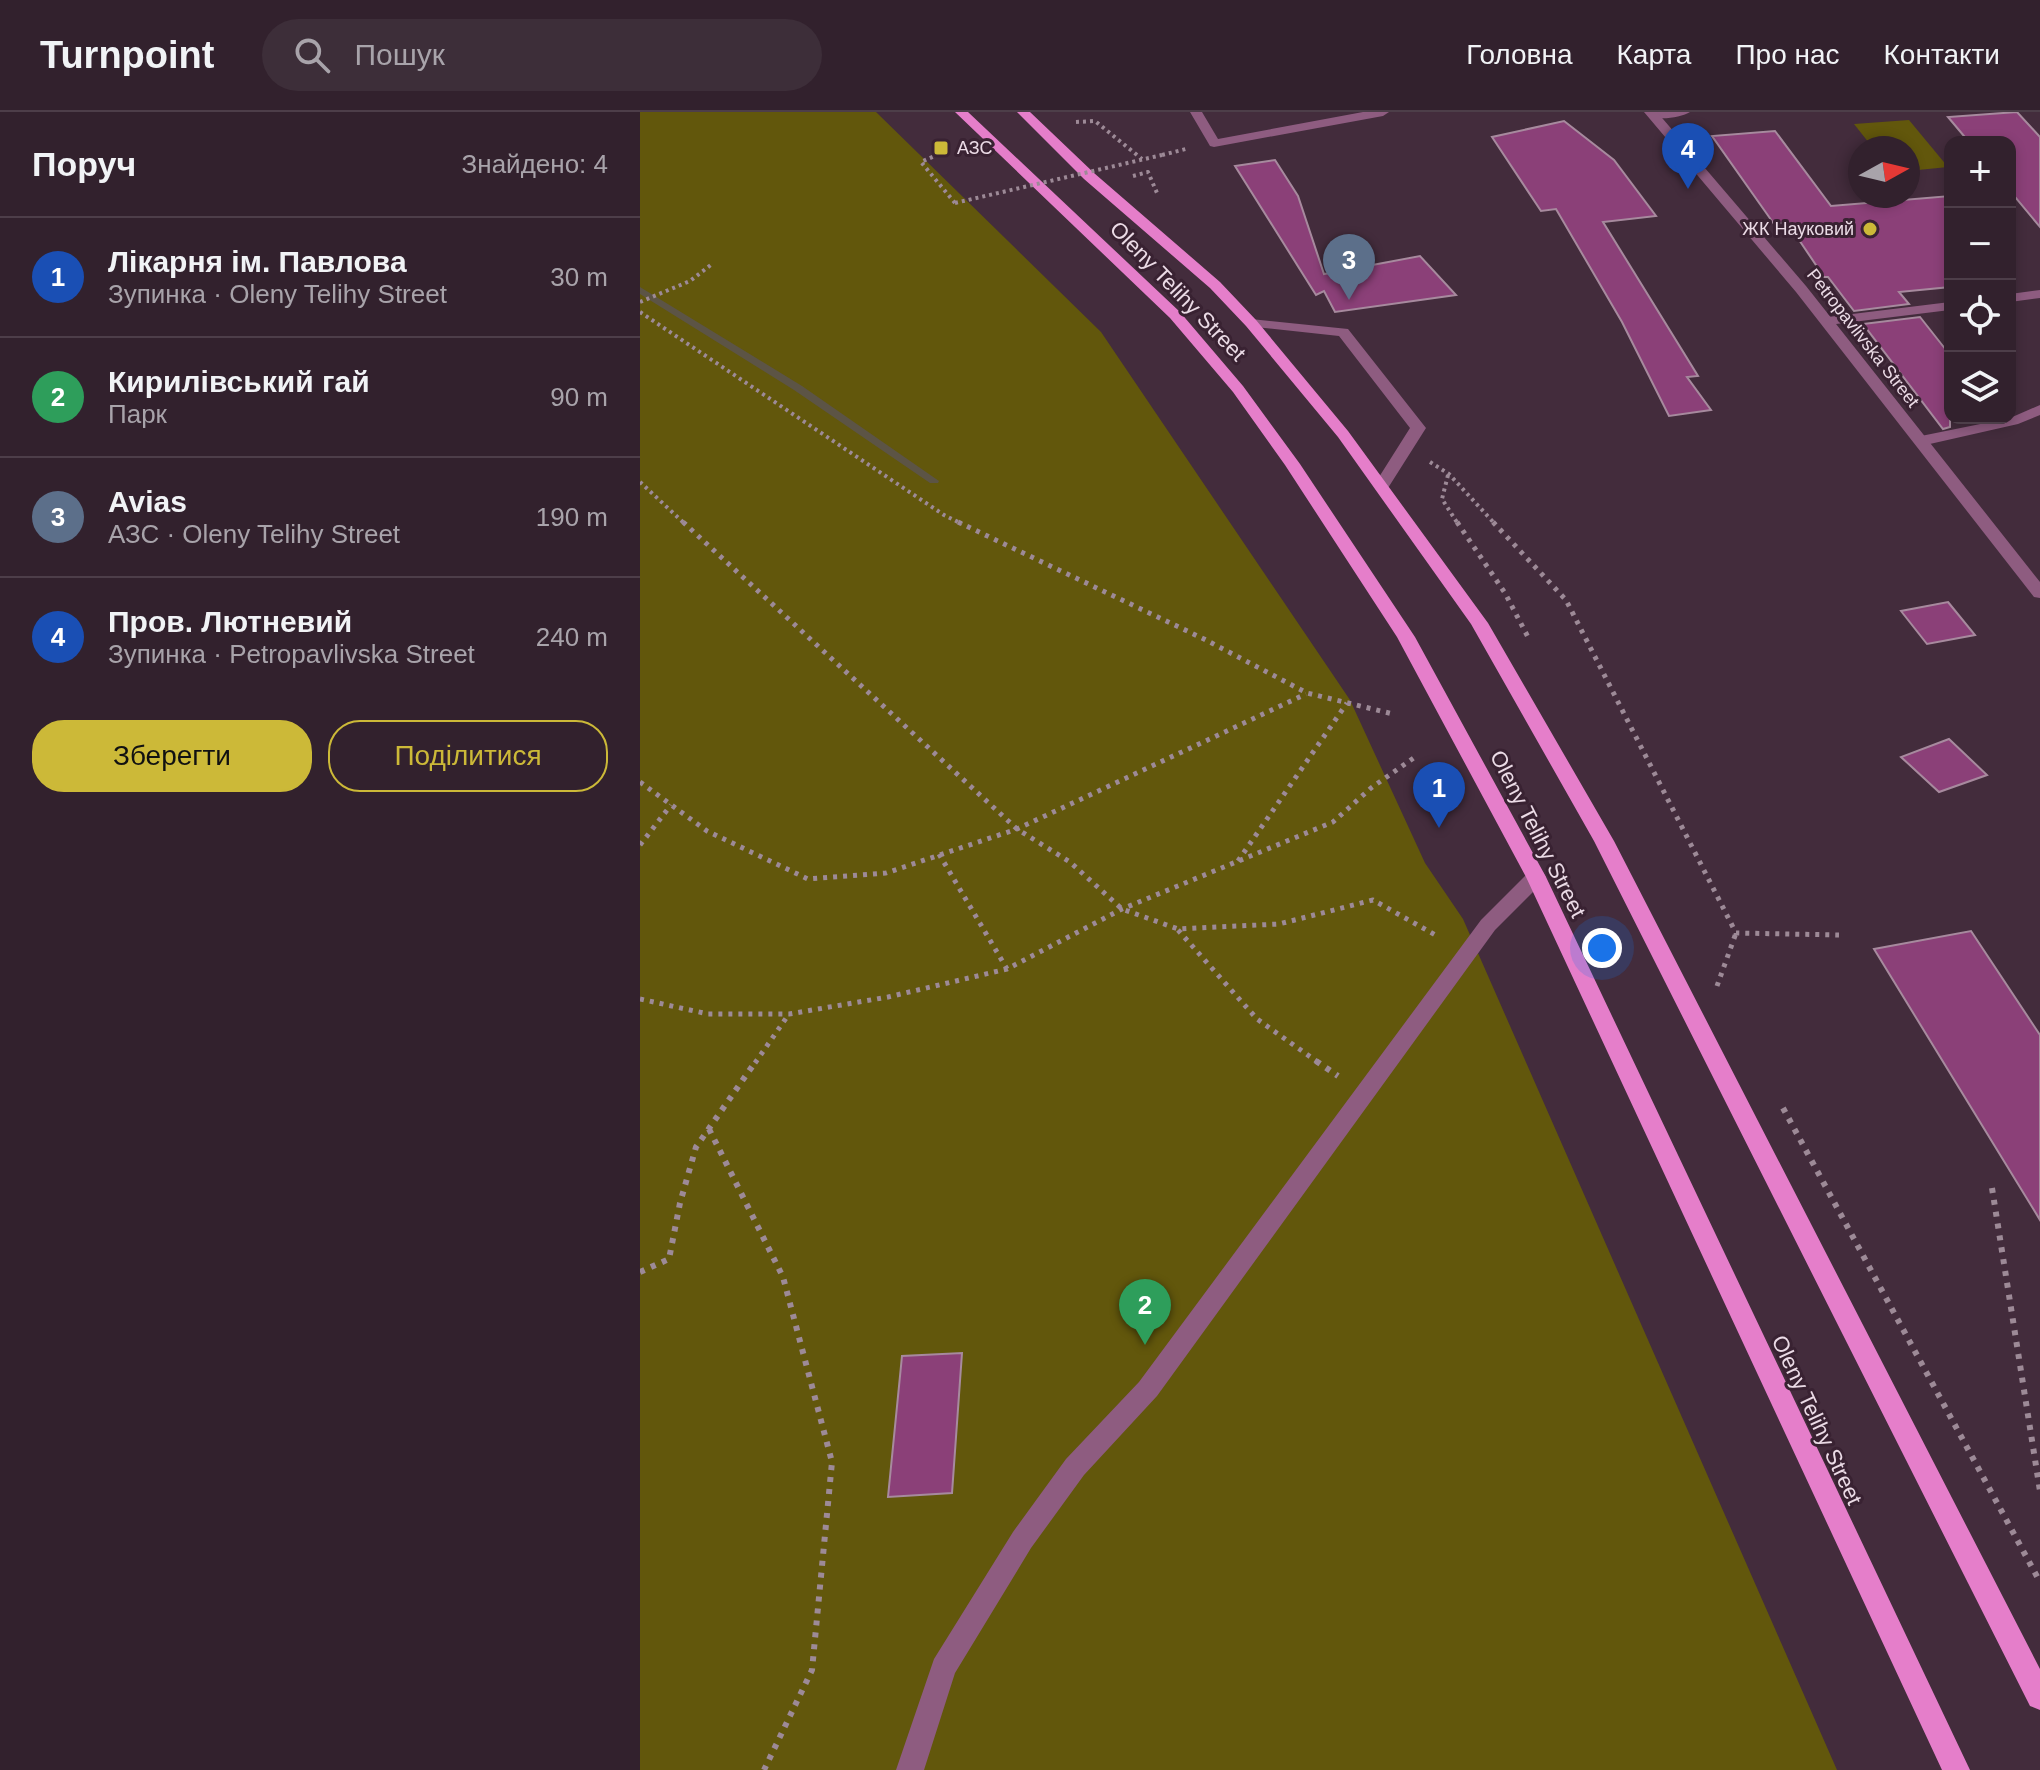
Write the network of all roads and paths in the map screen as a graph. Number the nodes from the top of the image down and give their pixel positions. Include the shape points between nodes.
1 (961, 112) edge
2 (1023, 112) edge
3 (1196, 112) edge
4 (1383, 112) edge
5 (1684, 112) edge
6 (1652, 113) edge
7 (1075, 122) dead end
8 (939, 154) dead end
9 (1162, 155) dead end
10 (1142, 159) junction
11 (712, 264) dead end
12 (2040, 294) edge
13 (2016, 297) edge
14 (640, 302) edge
15 (1944, 307) edge
16 (640, 312) edge
17 (1828, 321) junction
18 (1251, 323) junction
19 (2040, 410) edge
20 (1921, 441) junction
21 (1406, 445) junction
22 (641, 485) edge
23 (1382, 485) junction
24 (2040, 593) edge
25 (1307, 693) junction
26 (1347, 703) junction
27 (1393, 714) dead end
28 (1415, 757) dead end
29 (640, 782) edge
30 (671, 805) junction
31 (1017, 829) junction
32 (640, 845) edge
33 (939, 854) junction
34 (1238, 862) junction
35 (1536, 877) junction
36 (1122, 909) junction
37 (1178, 929) junction
38 (1736, 933) junction
39 (1839, 935) dead end
40 (1468, 953) junction
41 (1007, 969) junction
42 (640, 999) edge
43 (1724, 1001) dead end
44 (789, 1014) junction
45 (1364, 1095) junction
46 (1777, 1097) dead end
47 (709, 1129) junction
48 (1992, 1188) dead end
49 (640, 1272) edge
50 (2040, 1491) edge
51 (2040, 1582) edge
52 (2040, 1697) edge
53 (764, 1770) edge
54 (910, 1770) edge
55 (1956, 1770) edge

1 - 35 main road, Oleny Telihy Street via 1175,315 1238,389 1406,637
2 - 18 main road, Oleny Telihy Street
3 - 4 street via 1214,143
5 - 6 street
6 - 17 street, Petropavlivska Street
7 - 10 path via 1095,121
8 - 10 path, bridge via 921,162 955,203
9 - 10 path, bridge
11 - 14 path via 690,281
12 - 13 street
15 - 17 street
16 - 25 path via 944,515
17 - 20 street, Petropavlivska Street
18 - 21 street via 1343,332 1418,428
18 - 23 main road, Oleny Telihy Street
19 - 20 street
20 - 24 street, Petropavlivska Street
21 - 23 street
21 - 38 path via 1449,474 1566,600
22 - 31 path
23 - 52 main road, Oleny Telihy Street via 1479,623 1604,841
25 - 26 path
25 - 31 path
26 - 27 path
26 - 34 path
28 - 34 path via 1333,822
29 - 30 path
30 - 32 path
30 - 33 path via 707,831 808,879 886,873
31 - 33 path
31 - 36 path via 1070,862
33 - 41 path
34 - 36 path
35 - 40 street
35 - 55 main road, Oleny Telihy Street
36 - 37 path
36 - 41 path
37 - 40 path via 1279,924 1373,900
37 - 45 path via 1257,1019
38 - 39 path
38 - 43 path via 1717,987
40 - 45 street
41 - 44 path
42 - 44 path via 708,1014
44 - 47 path
45 - 54 street via 1148,1389 1075,1467 1022,1540 943,1668
46 - 51 path
47 - 49 path via 696,1147 669,1259
47 - 53 path via 783,1277 832,1462 812,1670
48 - 50 path

